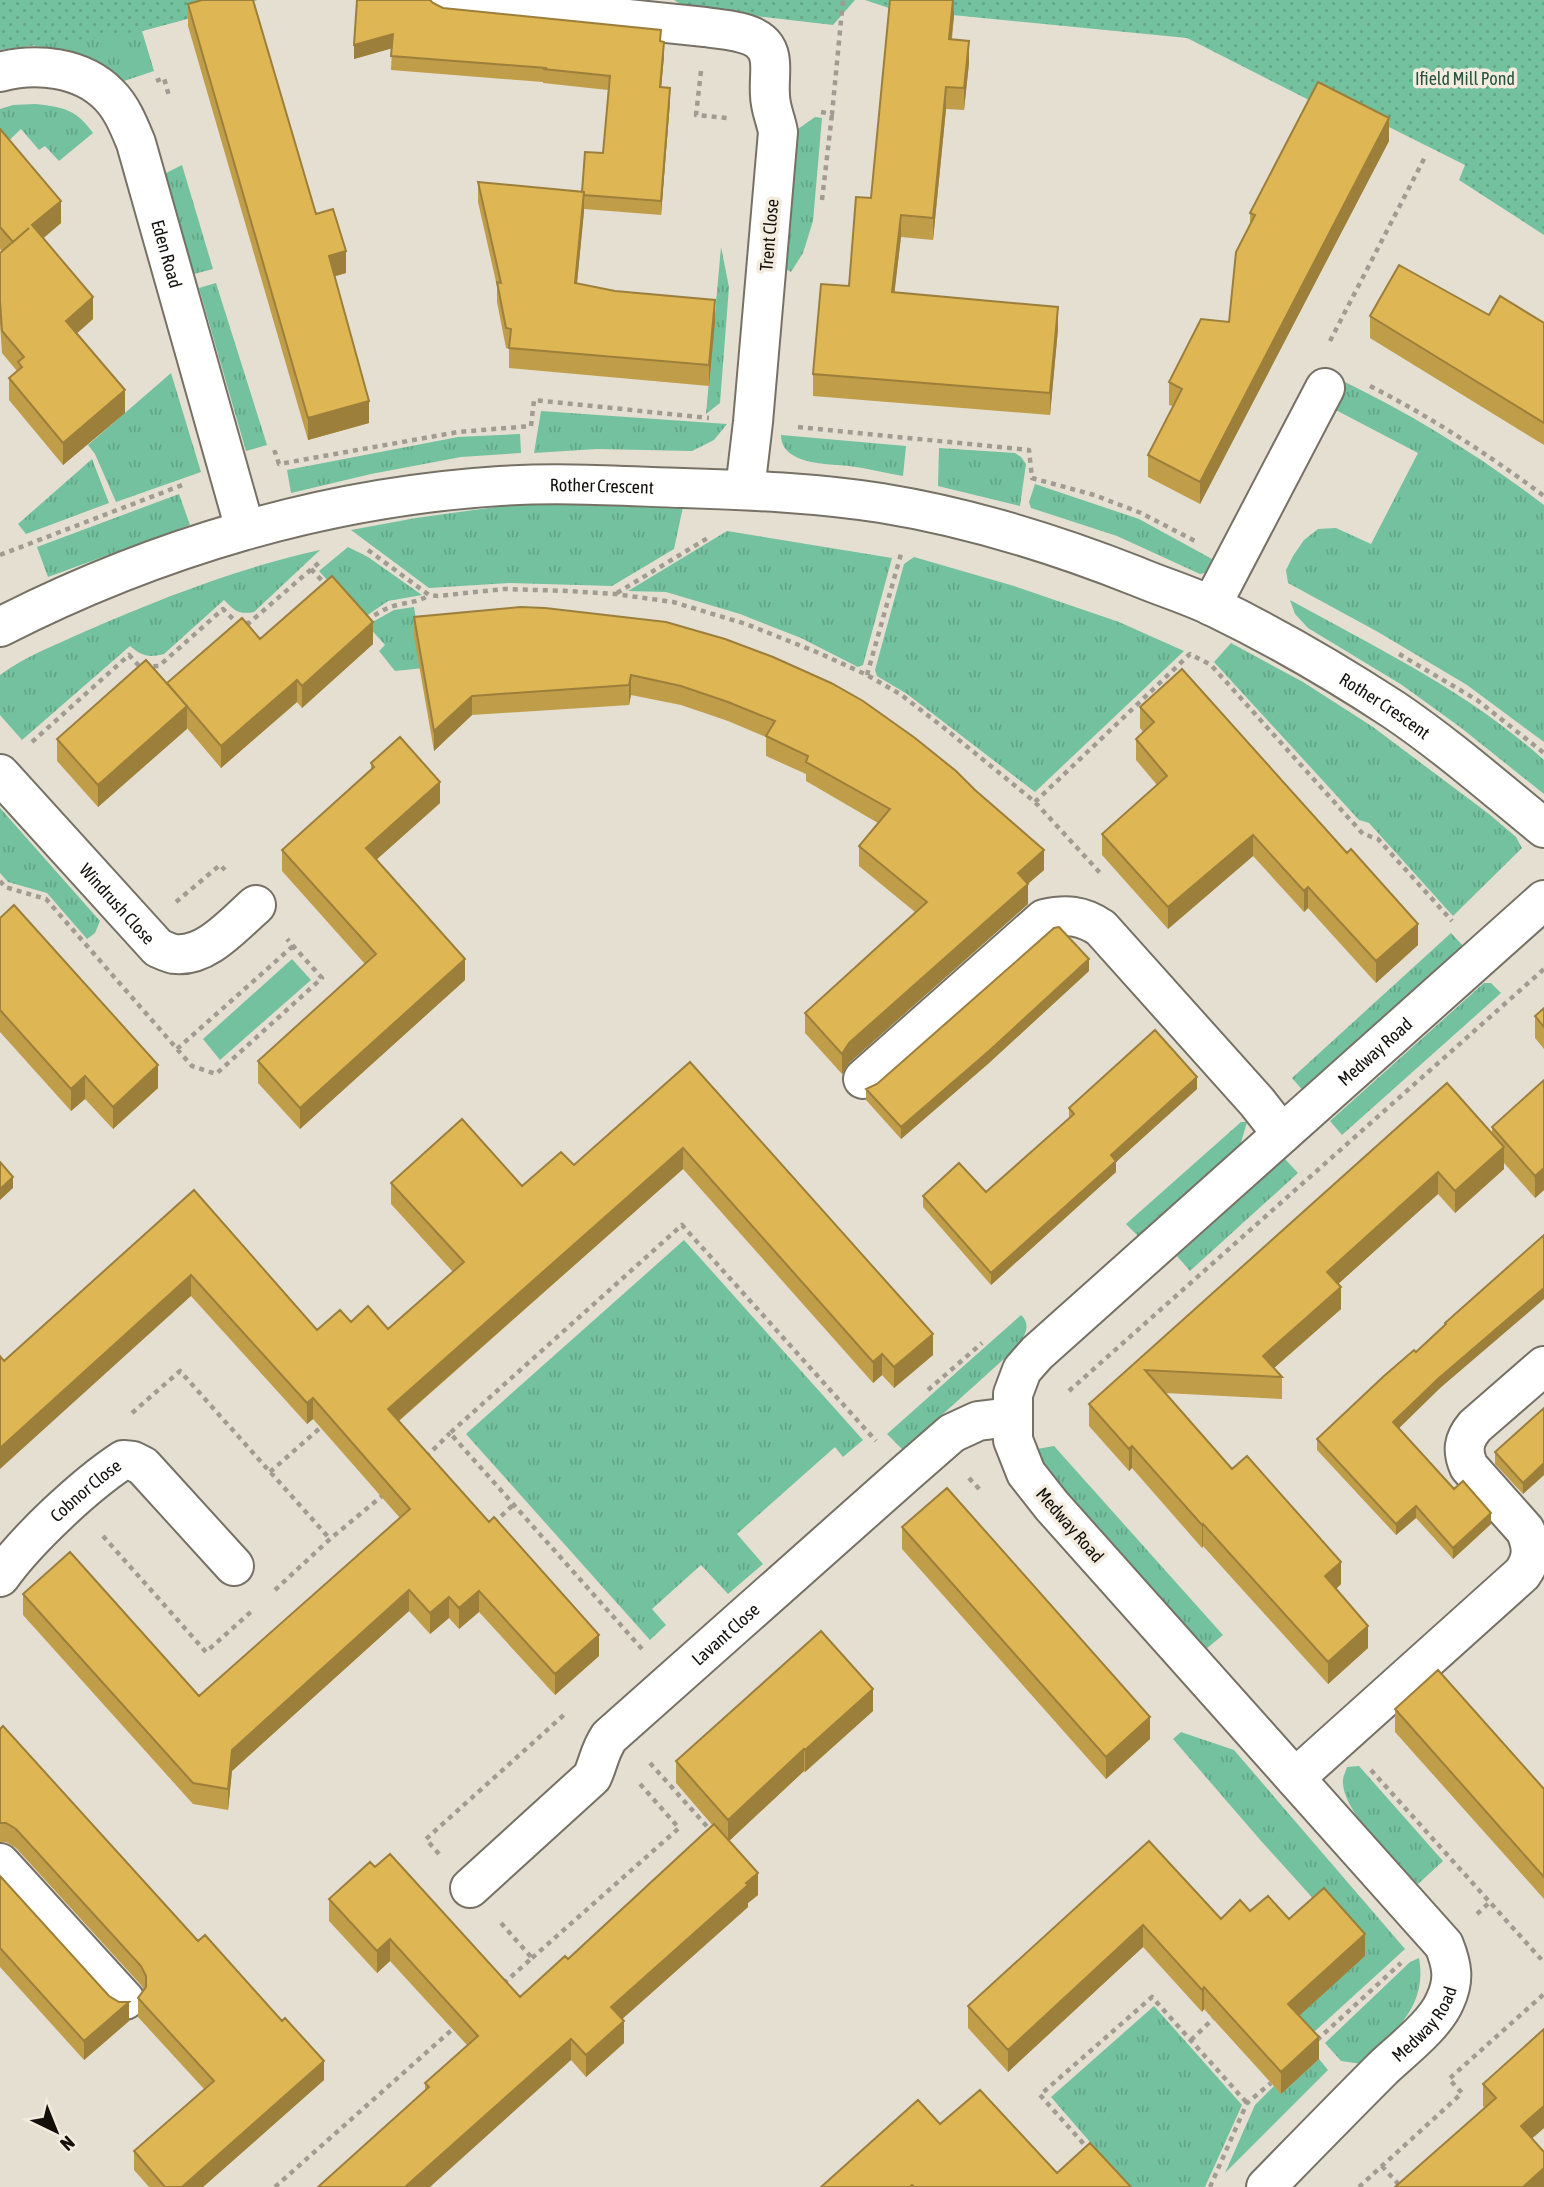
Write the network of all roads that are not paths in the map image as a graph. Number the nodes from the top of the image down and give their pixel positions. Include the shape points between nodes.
1 (446, 0) edge
2 (0, 72) edge
3 (1330, 378) road end
4 (745, 489) junction
5 (245, 529) junction
6 (1211, 606) junction
7 (0, 627) edge
8 (0, 774) edge
9 (1544, 828) edge
10 (1544, 900) edge
11 (256, 905) dead end
12 (863, 1079) dead end
13 (1282, 1134) junction
14 (1544, 1366) edge
15 (1012, 1417) junction
16 (234, 1566) road end
17 (2, 1570) edge
18 (1294, 1778) junction
19 (0, 1863) edge
20 (470, 1888) dead end
21 (125, 2000) edge
22 (1266, 2187) edge

1 - 4 street, Trent Close via 748,33 767,49 771,60 769,98 778,132
2 - 5 street, Eden Road via 29,67 68,72 94,82 111,96 127,120
3 - 6 street
4 - 5 street, Rother Crescent via 501,486 413,494 340,522
4 - 6 street, Rother Crescent via 882,503 948,517 1093,560
5 - 7 street, Rother Crescent via 124,570
6 - 9 street, Rother Crescent via 1305,655 1396,712
8 - 11 street, Windrush Close via 158,948 175,954 212,944
10 - 13 street, Medway Road
12 - 13 street via 1044,919 1079,916 1101,929
13 - 15 street, Medway Road via 1037,1353 1013,1394
14 - 18 street via 1475,1426 1464,1446 1469,1467 1525,1530 1531,1542 1529,1565
15 - 18 street, Medway Road via 1013,1440 1026,1473
15 - 20 street, Lavant Close via 978,1421 952,1433 609,1737 592,1777
16 - 17 street, Cobnor Close via 143,1466 123,1460 72,1501
18 - 22 street, Medway Road via 1444,1945 1451,1964 1450,1985 1445,2003 1431,2022
19 - 21 street

